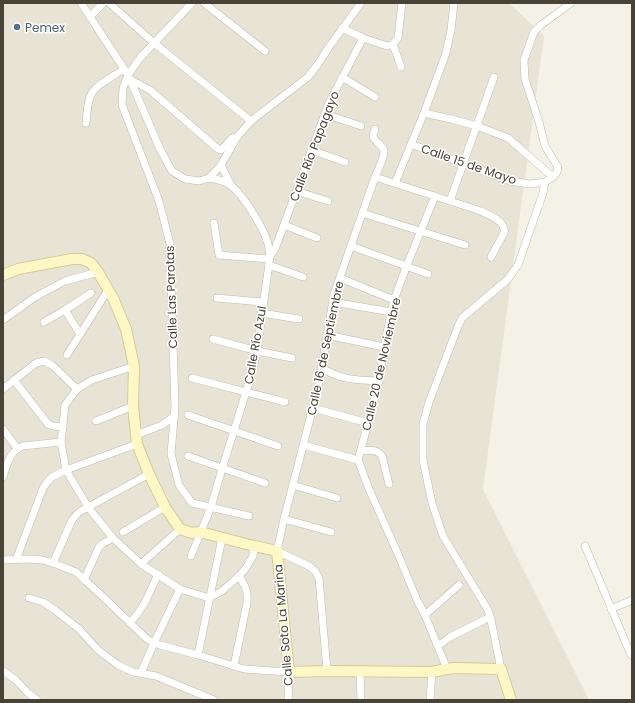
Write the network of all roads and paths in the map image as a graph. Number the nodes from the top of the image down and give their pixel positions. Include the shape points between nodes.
1 (81, 3) edge
2 (103, 3) edge
3 (109, 3) edge
4 (192, 3) edge
5 (204, 3) edge
6 (361, 3) edge
7 (402, 3) edge
8 (454, 3) edge
9 (571, 3) edge
10 (90, 17) junction
11 (342, 28) junction
12 (363, 38) junction
13 (154, 43) junction
14 (393, 44) junction
15 (265, 51) dead end
16 (401, 67) dead end
17 (128, 75) junction
18 (342, 77) junction
19 (494, 77) dead end
20 (375, 97) dead end
21 (424, 113) junction
22 (325, 114) junction
23 (251, 121) junction
24 (86, 123) dead end
25 (361, 126) dead end
26 (477, 126) junction
27 (375, 128) dead end
28 (237, 137) junction
29 (411, 144) junction
30 (311, 150) junction
31 (345, 162) dead end
32 (463, 163) junction
33 (221, 165) junction
34 (375, 177) junction
35 (553, 177) junction
36 (209, 178) junction
37 (545, 182) junction
38 (395, 183) junction
39 (232, 186) junction
40 (296, 191) junction
41 (435, 196) junction
42 (328, 201) dead end
43 (450, 201) junction
44 (362, 213) junction
45 (214, 223) dead end
46 (284, 225) junction
47 (421, 231) junction
48 (317, 238) dead end
49 (465, 245) dead end
50 (351, 246) junction
51 (491, 256) dead end
52 (269, 260) junction
53 (407, 266) junction
54 (98, 272) junction
55 (428, 274) dead end
56 (3, 275) edge
57 (303, 277) dead end
58 (340, 278) junction
59 (108, 290) junction
60 (91, 293) dead end
61 (217, 298) dead end
62 (394, 300) junction
63 (263, 302) junction
64 (333, 302) junction
65 (64, 310) junction
66 (391, 312) junction
67 (261, 313) junction
68 (299, 319) dead end
69 (3, 320) edge
70 (44, 322) dead end
71 (80, 334) junction
72 (327, 336) junction
73 (213, 339) dead end
74 (384, 347) junction
75 (257, 351) junction
76 (67, 354) dead end
77 (292, 358) dead end
78 (134, 366) junction
79 (322, 368) junction
80 (192, 378) dead end
81 (14, 380) junction
82 (379, 381) junction
83 (3, 389) edge
84 (77, 389) junction
85 (246, 392) junction
86 (285, 402) dead end
87 (133, 406) junction
88 (313, 408) junction
89 (188, 415) dead end
90 (175, 416) junction
91 (96, 421) dead end
92 (368, 422) junction
93 (63, 427) junction
94 (3, 430) edge
95 (234, 431) junction
96 (136, 439) junction
97 (61, 442) junction
98 (278, 446) dead end
99 (303, 446) junction
100 (17, 448) junction
101 (361, 451) junction
102 (188, 456) dead end
103 (358, 460) junction
104 (222, 469) junction
105 (66, 470) junction
106 (149, 474) junction
107 (3, 477) edge
108 (265, 483) dead end
109 (389, 484) dead end
110 (293, 485) junction
111 (337, 498) dead end
112 (88, 507) junction
113 (165, 507) junction
114 (211, 507) junction
115 (249, 516) dead end
116 (284, 519) junction
117 (180, 529) junction
118 (123, 532) dead end
119 (200, 532) junction
120 (331, 532) dead end
121 (113, 538) junction
122 (222, 538) junction
123 (254, 546) junction
124 (584, 546) dead end
125 (277, 551) junction
126 (191, 556) dead end
127 (3, 560) edge
128 (16, 560) junction
129 (53, 563) junction
130 (141, 564) junction
131 (158, 574) junction
132 (239, 576) junction
133 (84, 580) junction
134 (459, 585) dead end
135 (180, 589) junction
136 (29, 598) dead end
137 (209, 598) junction
138 (632, 600) edge
139 (611, 609) junction
140 (425, 614) junction
141 (490, 617) junction
142 (130, 623) junction
143 (154, 643) junction
144 (438, 646) junction
145 (198, 655) junction
146 (631, 655) edge
147 (234, 666) junction
148 (447, 668) junction
149 (501, 670) junction
150 (3, 671) edge
151 (327, 671) junction
152 (360, 671) junction
153 (289, 672) junction
154 (432, 672) junction
155 (141, 674) junction
156 (37, 700) edge
157 (214, 700) edge
158 (288, 700) edge
159 (361, 700) edge
160 (430, 700) edge
161 (511, 700) edge

1 - 10 street, Calle Río Azul
2 - 10 street
3 - 13 street
4 - 13 street, Calle Las Parotas
5 - 15 street
6 - 11 street
7 - 14 street via 398,38
8 - 21 street via 446,52
9 - 35 street via 534,32 524,60 525,79 546,146 558,167
10 - 17 street, Calle Río Azul
11 - 12 street
11 - 23 street via 308,78
12 - 14 street via 387,46
12 - 18 street, Calle Río Papagayo
13 - 17 street, Calle Las Parotas
13 - 23 street
14 - 16 street
17 - 24 street via 102,83 94,90 90,98
17 - 28 street via 150,90 218,149
17 - 36 street, Calle Río Azul via 172,171 185,179 199,181
17 - 90 street, Calle Las Parotas via 123,88 122,105 159,201 170,244
18 - 20 street
18 - 22 street, Calle Río Papagayo
19 - 26 street
21 - 26 street
21 - 29 street
22 - 25 street
22 - 30 street, Calle Río Papagayo
23 - 28 street
26 - 32 street
26 - 35 street via 508,138
27 - 34 street, Calle 16 de Septiembre via 374,139 384,151
28 - 33 street
29 - 32 street, Calle 15 de Mayo
29 - 38 street
30 - 31 street
30 - 40 street, Calle Río Papagayo
32 - 37 street, Calle 15 de Mayo via 510,181 530,184
32 - 43 street
33 - 36 street
33 - 39 street
34 - 38 street
34 - 44 street, Calle 16 de Septiembre
35 - 37 street, Calle 15 de Mayo
36 - 39 street, Calle Río Azul via 227,182
37 - 141 street via 518,265 508,279 462,318 423,424 423,460 432,503 443,536
38 - 41 street
39 - 52 street, Calle Río Azul via 246,202 267,240
40 - 42 street
40 - 46 street, Calle Río Papagayo
41 - 43 street
41 - 47 street, Calle 20 de Noviembre
43 - 51 street via 492,216 503,225 504,233
44 - 47 street
44 - 50 street, Calle 16 de Septiembre
45 - 52 street via 219,255
46 - 48 street
46 - 52 street, Calle Río Papagayo
47 - 49 street
47 - 53 street, Calle 20 de Noviembre
50 - 53 street
50 - 58 street, Calle 16 de Septiembre
52 - 57 street
52 - 63 street, Calle Río Azul
53 - 55 street
53 - 62 street, Calle 20 de Noviembre
54 - 56 street via 91,263 82,259 72,259 18,269
54 - 59 street
54 - 69 street via 65,281 35,297
58 - 62 street
58 - 64 street, Calle 16 de Septiembre
59 - 71 street
59 - 78 street via 126,329
60 - 65 street
61 - 63 street
62 - 66 street, Calle 20 de Noviembre
63 - 67 street, Calle Río Azul
64 - 66 street
64 - 72 street, Calle 16 de Septiembre
65 - 70 street
65 - 71 street
66 - 74 street, Calle 20 de Noviembre
67 - 68 street
67 - 75 street, Calle Río Azul
71 - 76 street
72 - 74 street
72 - 79 street, Calle 16 de Septiembre
73 - 75 street
74 - 82 street, Calle 20 de Noviembre
75 - 77 street
75 - 85 street, Calle Río Azul
78 - 84 street via 92,380
78 - 87 street
79 - 82 street via 339,377
79 - 88 street, Calle 16 de Septiembre
80 - 85 street
81 - 83 street
81 - 84 street via 36,363 44,361 52,365
81 - 93 street via 48,424
82 - 92 street, Calle 20 de Noviembre
84 - 93 street via 65,405
85 - 86 street
85 - 95 street, Calle Río Azul
87 - 91 street
87 - 96 street
88 - 92 street
88 - 99 street, Calle 16 de Septiembre
89 - 95 street
90 - 96 street
90 - 114 street, Calle Las Parotas via 172,454 179,484 192,503
92 - 101 street, Calle 20 de Noviembre
93 - 97 street
94 - 100 street
95 - 98 street
95 - 104 street, Calle Río Azul
96 - 105 street
96 - 106 street
97 - 100 street
97 - 105 street
99 - 103 street
99 - 110 street, Calle 16 de Septiembre
100 - 107 street via 11,455
101 - 103 street, Calle 20 de Noviembre
101 - 109 street via 379,452
102 - 104 street
103 - 140 street
104 - 108 street
104 - 114 street, Calle Río Azul
105 - 112 street
105 - 128 street via 52,477 43,488
106 - 112 street
106 - 113 street
110 - 111 street
110 - 116 street, Calle 16 de Septiembre
112 - 121 street
112 - 129 street via 72,520
113 - 117 street
113 - 118 street
114 - 115 street, Calle Las Parotas
114 - 119 street, Calle Río Azul
116 - 120 street
116 - 125 street, Calle 16 de Septiembre
117 - 119 street via 192,533
117 - 130 street
119 - 122 street
119 - 126 street, Calle Río Azul
121 - 130 street
121 - 133 street via 99,547
122 - 123 street
122 - 137 street
123 - 125 street
123 - 132 street via 253,556
124 - 139 street
125 - 151 street via 309,566 319,578
125 - 153 street, Calle Soto La Marina
127 - 128 street
128 - 129 street
129 - 133 street via 76,572
130 - 131 street
131 - 135 street
131 - 142 street via 147,599
132 - 137 street via 222,591
132 - 147 street via 248,594
133 - 142 street
134 - 140 street
135 - 137 street
135 - 143 street
136 - 155 street via 43,602 55,610 118,665
137 - 145 street
138 - 139 street
139 - 146 street
140 - 144 street
141 - 144 street via 450,637
141 - 149 street
142 - 143 street
143 - 145 street
143 - 155 street
144 - 148 street
145 - 147 street
147 - 153 street
148 - 149 street
148 - 154 street
149 - 161 street
150 - 156 street
151 - 152 street
151 - 153 street
152 - 154 street
152 - 159 street
153 - 158 street, Calle Soto La Marina
154 - 160 street
155 - 157 street via 156,676

